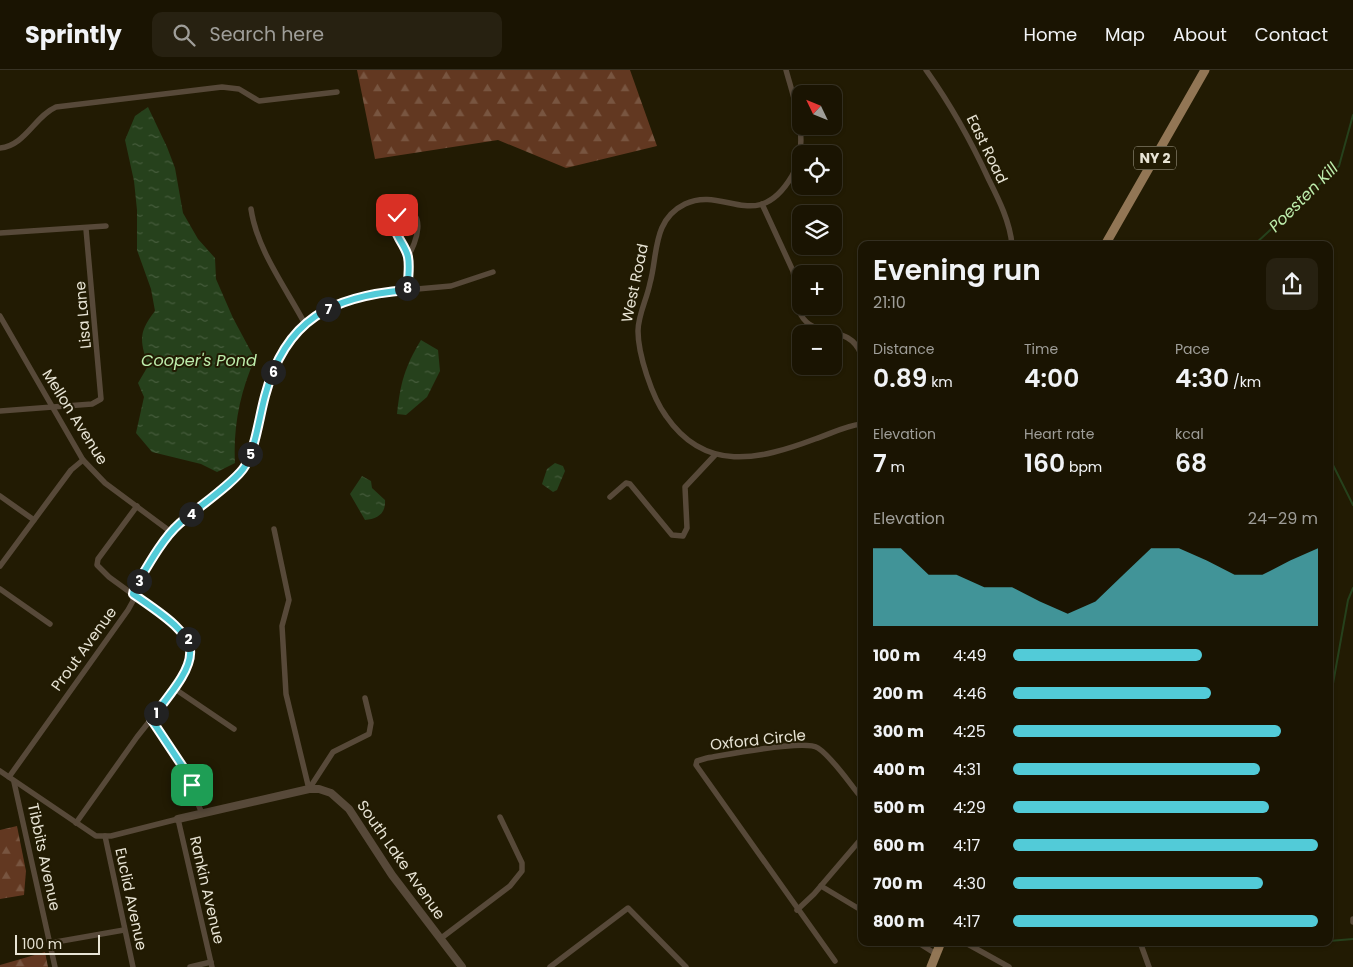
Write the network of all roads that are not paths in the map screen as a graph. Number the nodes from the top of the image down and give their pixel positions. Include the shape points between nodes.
1 (786, 70) edge
2 (926, 70) edge
3 (1205, 70) edge
4 (337, 92) dead end
5 (0, 148) edge
6 (762, 204) junction
7 (251, 210) dead end
8 (106, 226) dead end
9 (86, 229) junction
10 (0, 233) edge
11 (1011, 241) edge
12 (1107, 241) edge
13 (408, 256) junction
14 (493, 272) dead end
15 (407, 290) junction
16 (0, 316) edge
17 (305, 324) junction
18 (858, 350) edge
19 (53, 408) junction
20 (0, 411) edge
21 (858, 425) edge
22 (715, 455) junction
23 (83, 460) junction
24 (0, 496) edge
25 (610, 497) dead end
26 (137, 506) junction
27 (34, 520) junction
28 (274, 529) dead end
29 (171, 532) junction
30 (0, 566) edge
31 (0, 589) edge
32 (133, 594) junction
33 (50, 624) dead end
34 (175, 689) junction
35 (365, 698) dead end
36 (151, 719) junction
37 (234, 729) dead end
38 (0, 771) edge
39 (9, 778) junction
40 (14, 782) junction
41 (309, 789) junction
42 (858, 794) edge
43 (202, 814) junction
44 (500, 817) dead end
45 (178, 820) junction
46 (76, 823) junction
47 (105, 836) junction
48 (858, 843) edge
49 (821, 886) junction
50 (858, 908) edge
51 (797, 910) junction
52 (124, 930) junction
53 (440, 939) junction
54 (50, 943) junction
55 (923, 946) edge
56 (939, 946) edge
57 (971, 946) edge
58 (1141, 946) edge
59 (936, 954) junction
60 (834, 961) dead end
61 (211, 964) edge
62 (553, 966) edge
63 (55, 967) edge
64 (133, 967) edge
65 (190, 967) edge
66 (462, 967) edge
67 (686, 967) edge
68 (931, 967) edge
69 (1009, 967) edge
70 (1149, 967) edge

1 - 6 street via 798,115 801,147 793,174 784,187
2 - 11 street, East Road via 971,141 998,198
3 - 12 main road, NY 2
4 - 5 street via 259,101 240,90 222,88 56,107 42,116 14,144
6 - 18 street via 793,271 805,322 820,330 845,335
6 - 22 street, West Road via 737,206 703,199 685,204 674,212 659,232 652,276 639,318 639,341 659,407 677,430
7 - 17 street via 260,242
8 - 9 street
9 - 10 street
9 - 19 street, Lisa Lane via 101,400
13 - 13 street via 396,235 394,223 397,215 406,211 414,215 419,227
13 - 15 street
14 - 15 street, Prout Avenue via 451,286
15 - 17 street, Prout Avenue via 352,298
16 - 19 street, Mellon Avenue
17 - 29 street, Prout Avenue via 287,343 277,360 245,466
19 - 20 street
19 - 23 street, Mellon Avenue
21 - 22 street via 767,454
22 - 25 street via 685,487 687,528 683,536 672,534 630,484 626,483
23 - 26 street, Mellon Avenue via 97,476
23 - 27 street via 71,470
24 - 27 street
26 - 29 street, Mellon Avenue
26 - 32 street via 96,562 109,577
27 - 30 street
28 - 41 street via 289,600 282,626 286,694
29 - 32 street, Prout Avenue
31 - 33 street
32 - 34 street via 160,612 188,638 190,662
32 - 39 street, Prout Avenue via 128,610
34 - 36 street
34 - 37 street
35 - 41 street via 371,723 369,734 333,752
36 - 43 street via 185,770
36 - 46 street
38 - 39 street
39 - 40 street
40 - 46 street
40 - 54 street, Tibbits Avenue
41 - 43 street, South Lake Avenue
41 - 53 street, South Lake Avenue via 331,793 350,809 392,875
42 - 51 street, Oxford Circle via 814,746 778,747 697,761 698,768
43 - 45 street, South Lake Avenue
44 - 53 street via 522,863 522,871 510,886
45 - 47 street, South Lake Avenue
45 - 61 street, Rankin Avenue
46 - 47 street via 96,836
47 - 52 street, Euclid Avenue
48 - 49 street
49 - 50 street
49 - 51 street
51 - 60 street, Oxford Circle
52 - 54 street
52 - 64 street, Euclid Avenue
53 - 66 street, South Lake Avenue
54 - 63 street, Tibbits Avenue
55 - 59 street
56 - 59 main road
57 - 69 street
58 - 70 street
59 - 68 main road
61 - 65 street
62 - 67 street via 628,908

